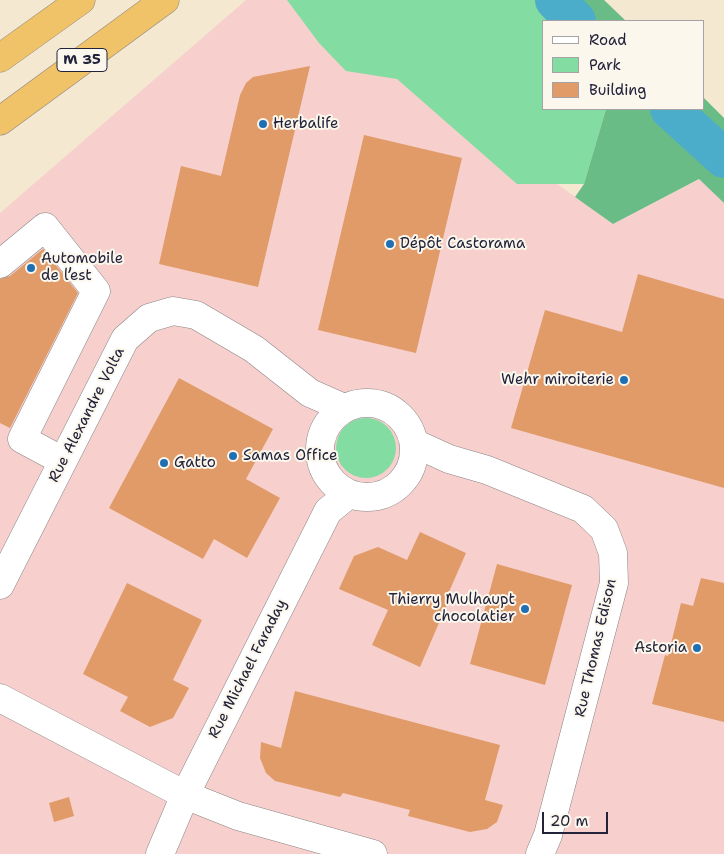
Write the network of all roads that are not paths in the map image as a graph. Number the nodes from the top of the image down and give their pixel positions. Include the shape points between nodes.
1 (81, 0) edge
2 (165, 0) edge
3 (0, 58) edge
4 (0, 121) edge
5 (0, 264) edge
6 (310, 393) junction
7 (344, 408) junction
8 (323, 432) junction
9 (414, 444) junction
10 (449, 459) junction
11 (63, 461) junction
12 (408, 474) junction
13 (340, 487) junction
14 (0, 584) edge
15 (0, 698) edge
16 (185, 795) junction
17 (160, 854) edge
18 (373, 854) edge
19 (540, 854) edge

1 - 3 highway
2 - 4 highway, M 35
5 - 11 street via 45,227 96,291 22,440
6 - 7 street, Rue Alexandre Volta
6 - 8 street
6 - 11 street, Rue Alexandre Volta via 254,349 196,315 173,311 149,318 125,339
7 - 8 street
7 - 9 street via 359,403 386,407 407,425
8 - 13 street via 320,447 323,469
9 - 10 street, Rue Thomas Edison
9 - 12 street via 414,458
10 - 12 street
10 - 19 street, Rue Thomas Edison via 487,470 583,509 604,528 613,553 614,583 548,835
11 - 14 street, Rue Alexandre Volta
12 - 13 street via 389,492 375,497 361,497
13 - 16 street, Rue Michael Faraday
15 - 16 street
16 - 17 street, Rue Michael Faraday
16 - 18 street via 238,816

